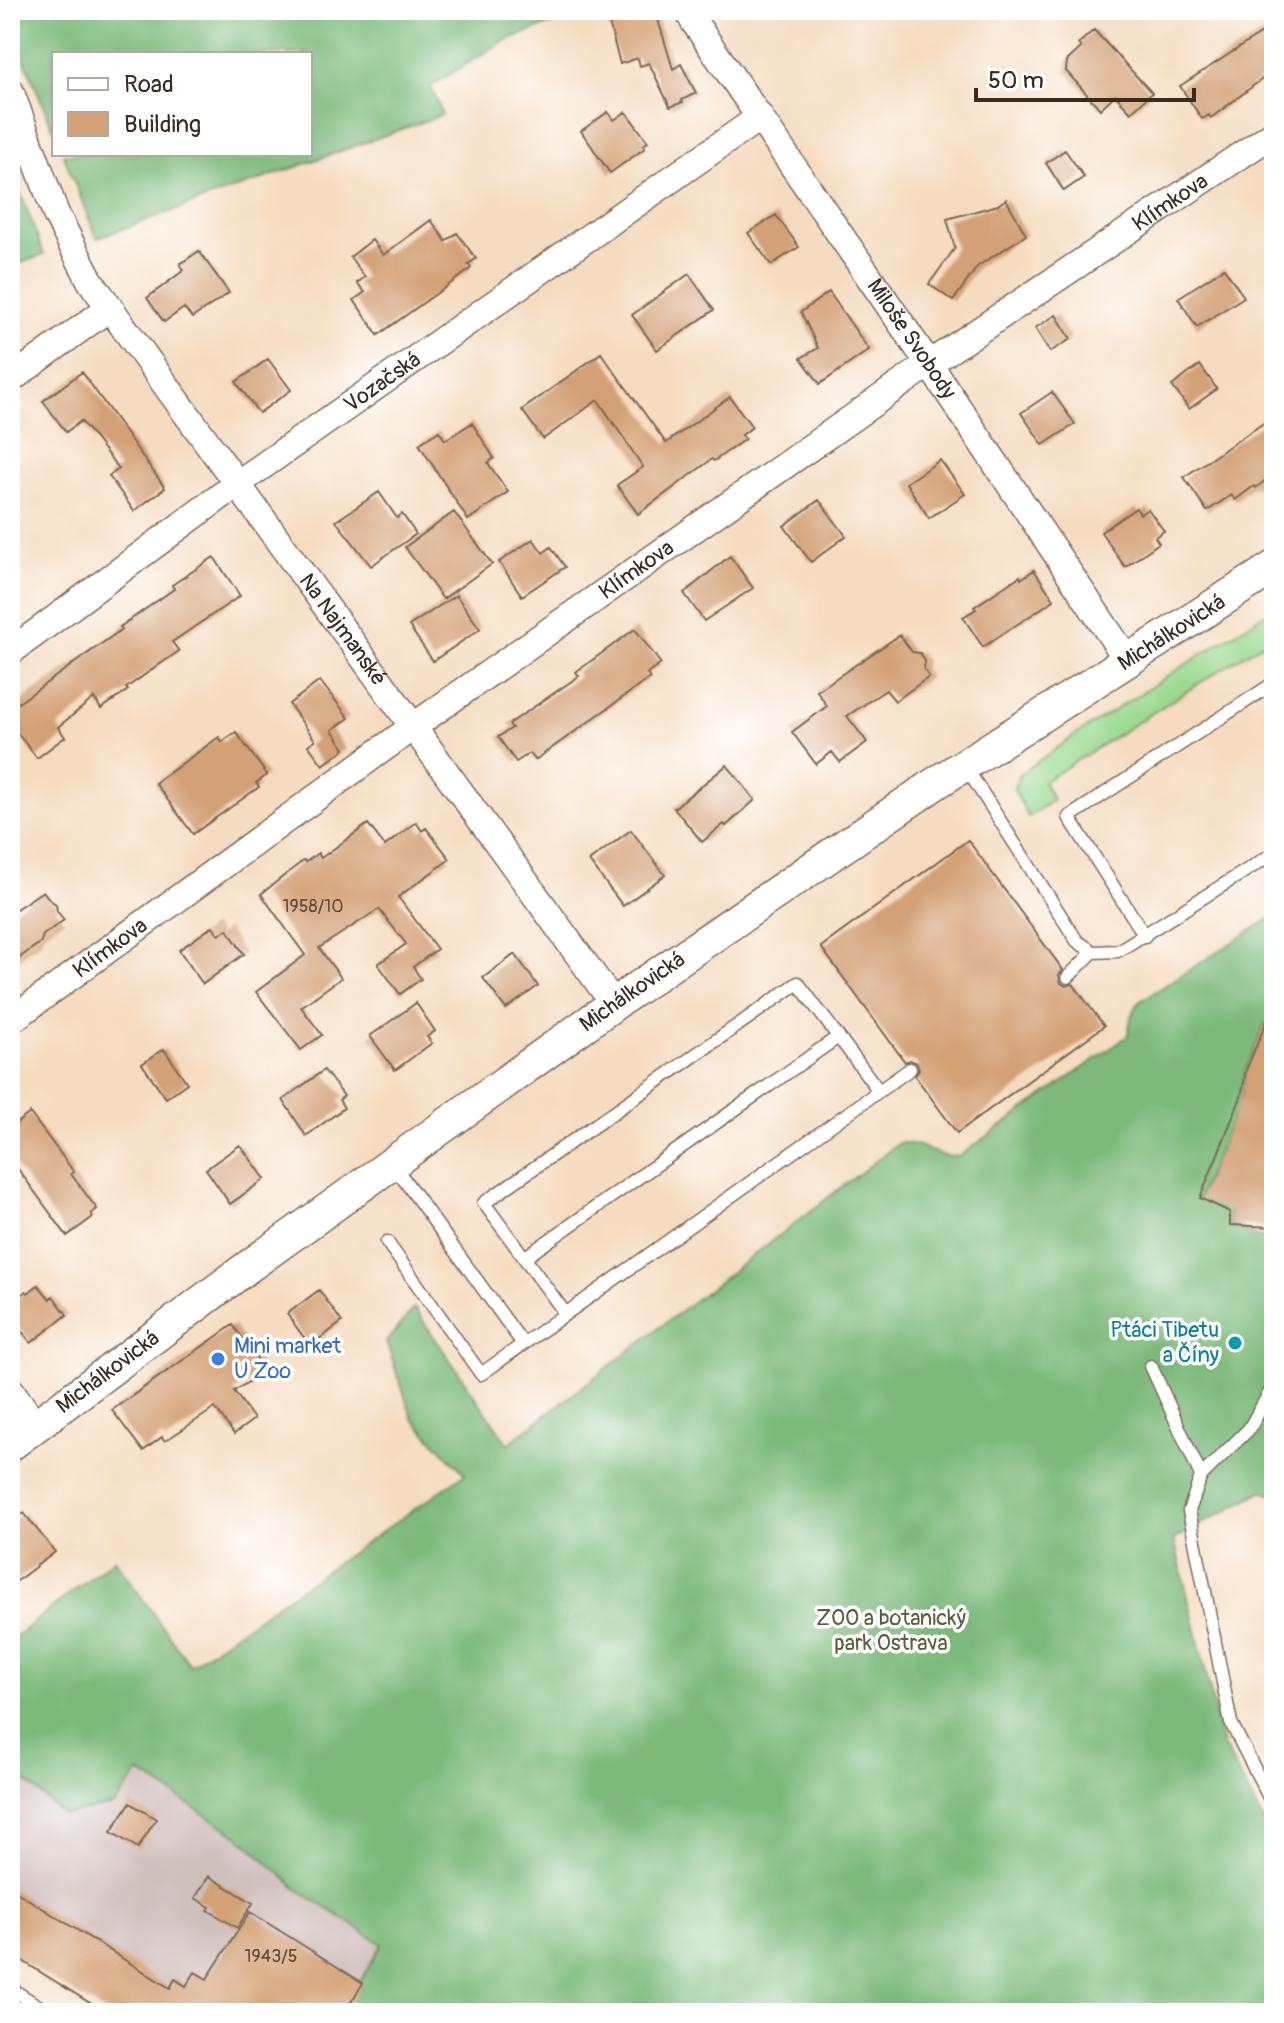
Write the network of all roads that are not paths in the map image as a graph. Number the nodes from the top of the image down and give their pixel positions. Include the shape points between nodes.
1 (692, 19) dead end
2 (12, 94) edge
3 (760, 117) junction
4 (1274, 133) edge
5 (109, 308) junction
6 (929, 364) junction
7 (10, 380) edge
8 (237, 484) junction
9 (1274, 567) edge
10 (10, 652) edge
11 (1128, 661) junction
12 (1274, 683) edge
13 (414, 726) junction
14 (964, 765) junction
15 (1274, 853) edge
16 (1145, 936) junction
17 (1093, 952) junction
18 (1068, 977) dead end
19 (614, 1004) junction
20 (10, 1021) edge
21 (838, 1037) junction
22 (910, 1069) dead end
23 (879, 1091) junction
24 (392, 1163) junction
25 (387, 1242) dead end
26 (524, 1258) junction
27 (565, 1313) junction
28 (523, 1344) junction
29 (1151, 1366) dead end
30 (1274, 1385) edge
31 (10, 1389) edge
32 (36, 1426) junction
33 (10, 1445) edge
34 (1201, 1476) junction
35 (1274, 1807) edge
36 (10, 1988) edge
37 (49, 2013) edge

1 - 3 street, Miloše Svobody
2 - 5 street, Na Najmanské via 74,251
3 - 6 street, Miloše Svobody
3 - 8 street, Vozačská
4 - 6 street, Klímkova
5 - 7 street
5 - 8 street, Na Najmanské
6 - 11 street, Miloše Svobody
6 - 13 street, Klímkova
8 - 10 street, Vozačská
8 - 13 street, Na Najmanské
9 - 11 street, Michálkovická
11 - 14 street, Michálkovická
12 - 16 lane via 1069,817
13 - 19 street, Na Najmanské
13 - 20 street, Klímkova
14 - 17 lane via 1077,941
14 - 19 street, Michálkovická
15 - 16 lane
16 - 17 lane via 1118,951
17 - 18 lane
19 - 24 street, Michálkovická
21 - 23 lane
21 - 26 lane
21 - 26 lane via 798,983 484,1203
22 - 23 lane
23 - 27 lane
24 - 28 lane
24 - 32 street, Michálkovická
25 - 28 lane via 481,1374
26 - 27 lane
27 - 28 lane
29 - 34 lane
30 - 34 lane via 1249,1429
31 - 32 street
32 - 33 street, Michálkovická
34 - 35 lane via 1189,1511 1231,1723
36 - 37 lane

